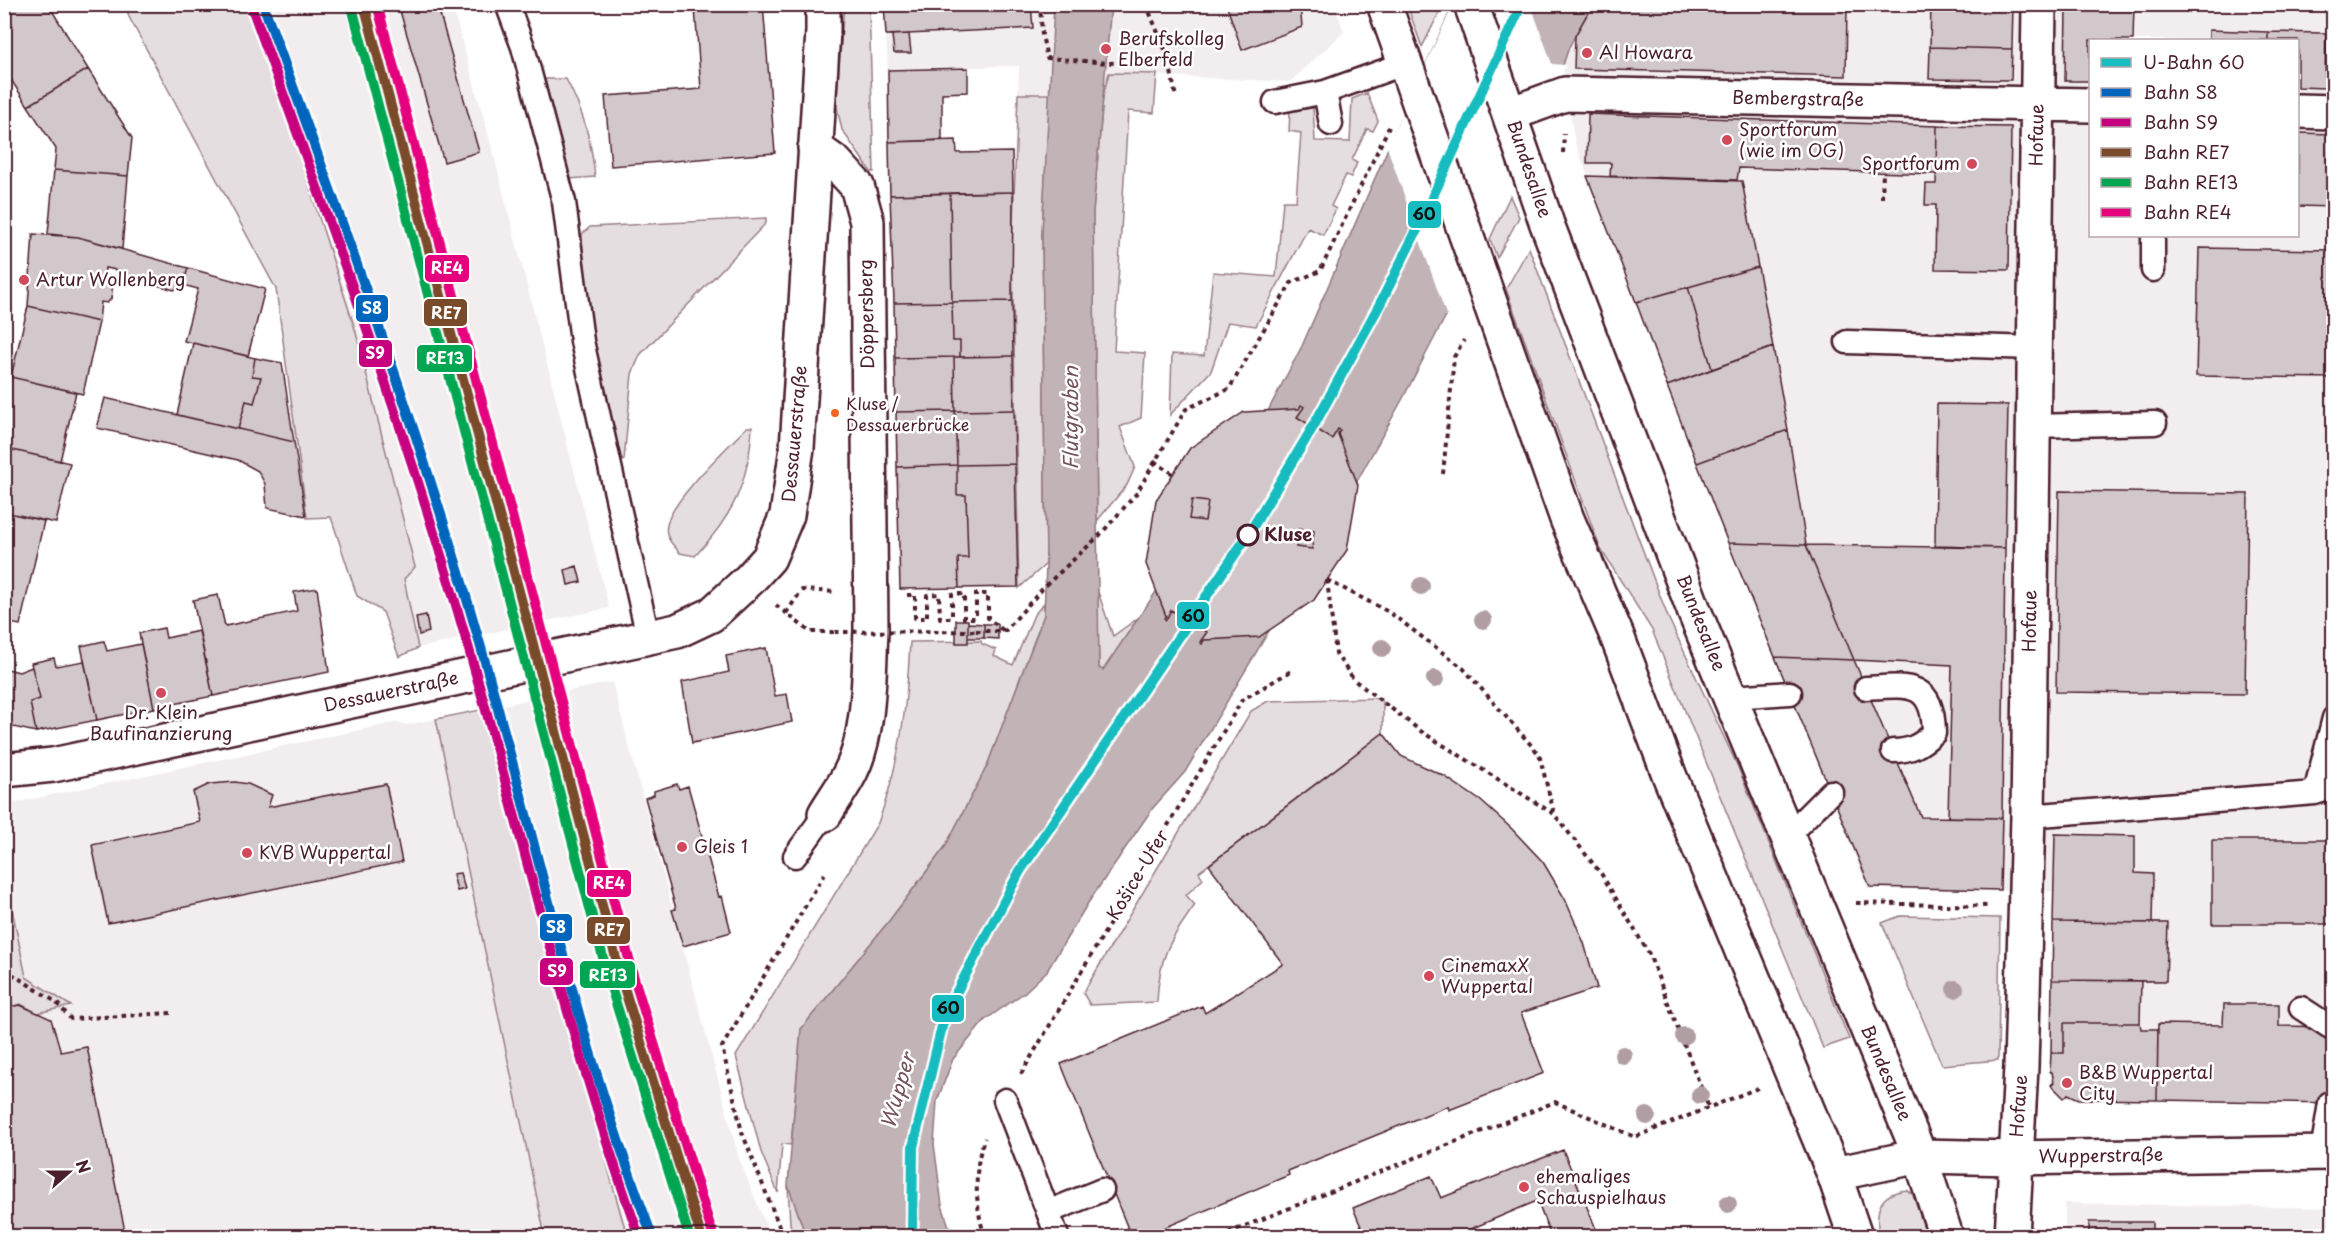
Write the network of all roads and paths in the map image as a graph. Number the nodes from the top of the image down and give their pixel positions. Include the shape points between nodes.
1 (507, 4) edge
2 (823, 4) edge
3 (1040, 4) edge
4 (1146, 4) edge
5 (1384, 4) edge
6 (1471, 4) edge
7 (2039, 4) edge
8 (1169, 60) junction
9 (1411, 77) junction
10 (1325, 92) junction
11 (1176, 98) dead end
12 (1275, 102) dead end
13 (2038, 104) junction
14 (2089, 105) edge
15 (2299, 111) edge
16 (2334, 112) edge
17 (1510, 114) junction
18 (1331, 124) dead end
19 (815, 148) junction
20 (1883, 173) dead end
21 (1882, 198) dead end
22 (2153, 237) edge
23 (2153, 270) dead end
24 (1464, 339) dead end
25 (1847, 342) dead end
26 (2034, 348) junction
27 (2155, 423) dead end
28 (2033, 426) junction
29 (1154, 461) junction
30 (1173, 474) dead end
31 (1443, 474) dead end
32 (749, 580) junction
33 (834, 592) dead end
34 (915, 595) dead end
35 (786, 613) junction
36 (1005, 631) junction
37 (634, 640) junction
38 (1291, 671) dead end
39 (1866, 688) dead end
40 (1790, 693) dead end
41 (1731, 697) junction
42 (2334, 718) edge
43 (1893, 751) dead end
44 (4, 770) edge
45 (2324, 790) edge
46 (1831, 792) dead end
47 (825, 814) joint
48 (1554, 814) junction
49 (2028, 816) junction
50 (1788, 835) junction
51 (795, 856) dead end
52 (825, 873) dead end
53 (1816, 902) junction
54 (1993, 906) dead end
55 (4, 969) edge
56 (2301, 1008) dead end
57 (171, 1013) dead end
58 (2330, 1027) dead end
59 (1737, 1097) dead end
60 (1005, 1100) junction
61 (2330, 1103) dead end
62 (1709, 1108) junction
63 (2328, 1152) edge
64 (1920, 1156) junction
65 (2015, 1158) junction
66 (1834, 1174) junction
67 (1102, 1190) dead end
68 (1048, 1212) junction
69 (783, 1236) edge
70 (985, 1236) edge
71 (1057, 1236) edge
72 (1220, 1236) edge
73 (1856, 1236) edge
74 (1946, 1236) edge
75 (2012, 1236) edge

1 - 37 lane via 523,47 564,202 582,341
2 - 19 street
3 - 8 path via 1047,58 1109,63
4 - 8 path
5 - 9 street
6 - 17 street, Bundesallee
7 - 13 street, Hofaue
8 - 11 path
9 - 10 lane
9 - 29 path via 1320,271 1291,283 1229,389 1186,409
9 - 66 street via 1567,519
10 - 12 lane
10 - 18 lane
13 - 14 street, Bembergstraße
13 - 17 street, Bembergstraße via 1565,94
13 - 26 street, Hofaue
15 - 16 street
17 - 41 street, Bundesallee via 1547,224
19 - 32 street, Dessauerstraße via 797,448 788,515 769,558
19 - 47 street, Döppersberg via 857,186 867,222 871,630 868,686 861,742 852,770
20 - 21 path
22 - 23 lane
24 - 31 path via 1454,357
25 - 26 lane
26 - 28 street, Hofaue
27 - 28 lane
28 - 49 street, Hofaue
29 - 30 path
29 - 36 path via 1136,494
32 - 35 path
32 - 37 street, Dessauerstraße via 711,615 677,631
33 - 35 path via 802,590
34 - 36 path via 915,618 927,618 927,595 939,594 940,618 952,618 952,594 964,594 964,618 976,618 976,594 988,594 988,618
35 - 36 path, bridge via 810,632
37 - 44 street, Dessauerstraße via 53,765
38 - 60 path, Košice-Ufer via 1242,700
39 - 43 lane via 1902,685 1922,692 1934,711 1934,733 1920,746
40 - 41 lane
41 - 50 street, Bundesallee
42 - 45 lane
45 - 49 lane
46 - 50 lane
47 - 51 lane
48 - 48 path via 1422,732 1354,680 1336,654 1327,580 1389,612 1463,668 1539,754
48 - 62 path via 1602,875 1649,954
49 - 65 street, Hofaue
50 - 53 street, Bundesallee
52 - 69 path via 722,1047 742,1132
53 - 54 path
53 - 64 street, Bundesallee
55 - 57 path via 56,1002 71,1019
56 - 58 lane
59 - 62 path
60 - 68 lane
60 - 70 path, Košice-Ufer via 983,1142 976,1186
61 - 63 lane
62 - 72 path via 1635,1137 1555,1102
63 - 65 street, Wupperstraße
64 - 65 street, Wupperstraße
64 - 66 street, Wupperstraße
64 - 74 street, Bundesallee
65 - 75 street, Hofaue
66 - 73 street
67 - 68 lane
68 - 71 lane

